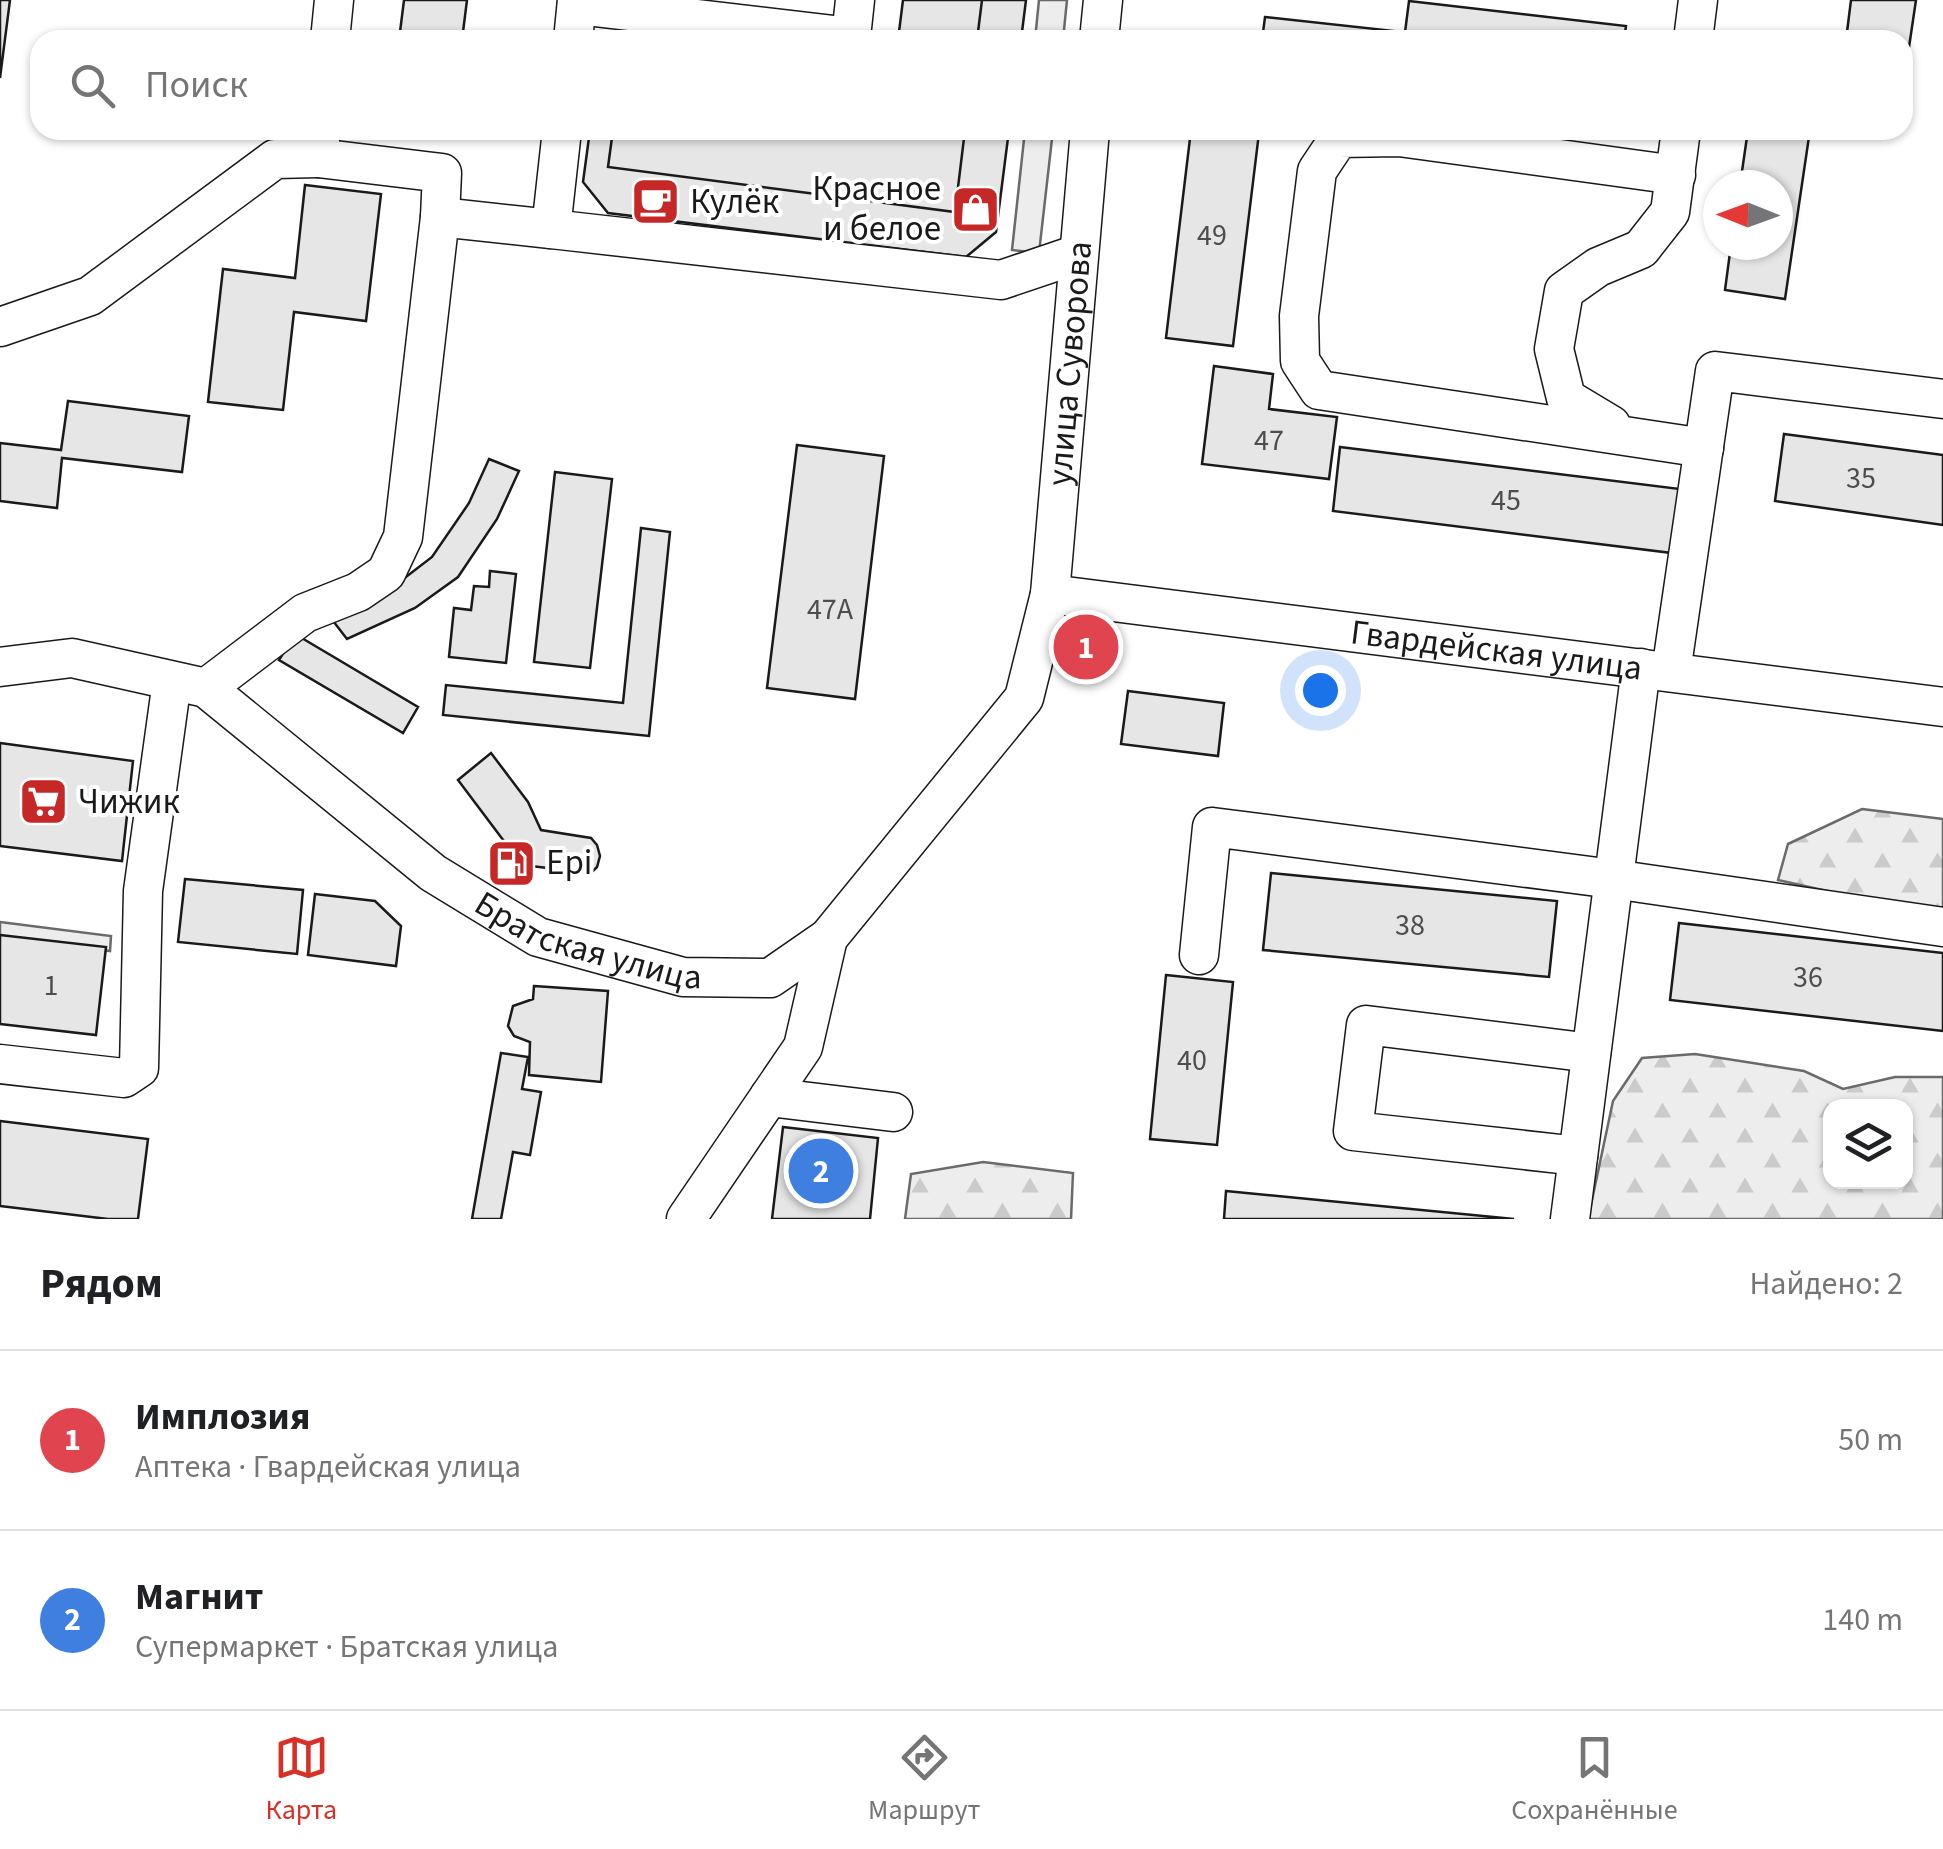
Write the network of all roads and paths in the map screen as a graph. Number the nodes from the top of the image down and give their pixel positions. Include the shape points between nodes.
1 (334, 0) edge
2 (855, 0) edge
3 (1103, 0) edge
4 (1698, 0) edge
5 (576, 15) edge
6 (331, 30) edge
7 (763, 30) edge
8 (851, 30) edge
9 (1100, 30) edge
10 (1694, 30) edge
11 (561, 140) edge
12 (1089, 140) edge
13 (1338, 140) edge
14 (1413, 140) edge
15 (1680, 140) edge
16 (320, 144) edge
17 (1676, 175) junction
18 (440, 217) junction
19 (551, 229) junction
20 (1078, 254) junction
21 (0, 327) edge
22 (1943, 399) edge
23 (1626, 434) junction
24 (1704, 448) junction
25 (1050, 594) junction
26 (0, 667) edge
27 (1656, 670) junction
28 (189, 684) junction
29 (1943, 707) edge
30 (1613, 879) junction
31 (1943, 927) edge
32 (828, 938) junction
33 (1199, 955) dead end
34 (1592, 1053) junction
35 (0, 1064) edge
36 (769, 1097) junction
37 (893, 1112) dead end
38 (1578, 1156) junction
39 (686, 1219) edge
40 (1570, 1219) edge

1 - 6 street
2 - 8 street
3 - 9 street
4 - 10 street
5 - 7 street
11 - 19 street
12 - 20 street, улица Суворова
13 - 23 street via 1318,172 1300,316 1300,361 1319,390
14 - 17 street
15 - 17 street
16 - 18 street via 442,173
16 - 21 street via 275,160 90,296
17 - 23 street via 1670,212 1641,249 1564,291 1554,349 1566,398
18 - 19 street
18 - 28 street via 403,537 386,572
19 - 20 street via 1001,280
20 - 25 street, улица Суворова
22 - 24 street via 1715,371
23 - 24 street
24 - 27 street
25 - 27 street, Гвардейская улица
25 - 32 street, Братская улица via 1024,698
26 - 28 street, Братская улица via 72,658
27 - 29 street, Гвардейская улица
27 - 30 street
28 - 32 street, Братская улица via 433,873 538,937 683,977 770,978
28 - 35 street via 143,891 139,1068 124,1078
30 - 31 street
30 - 33 street via 1212,827
30 - 34 street
32 - 36 street via 803,1048
34 - 38 street
34 - 38 street via 1366,1026 1354,1131
36 - 37 street
36 - 39 street
38 - 40 street

